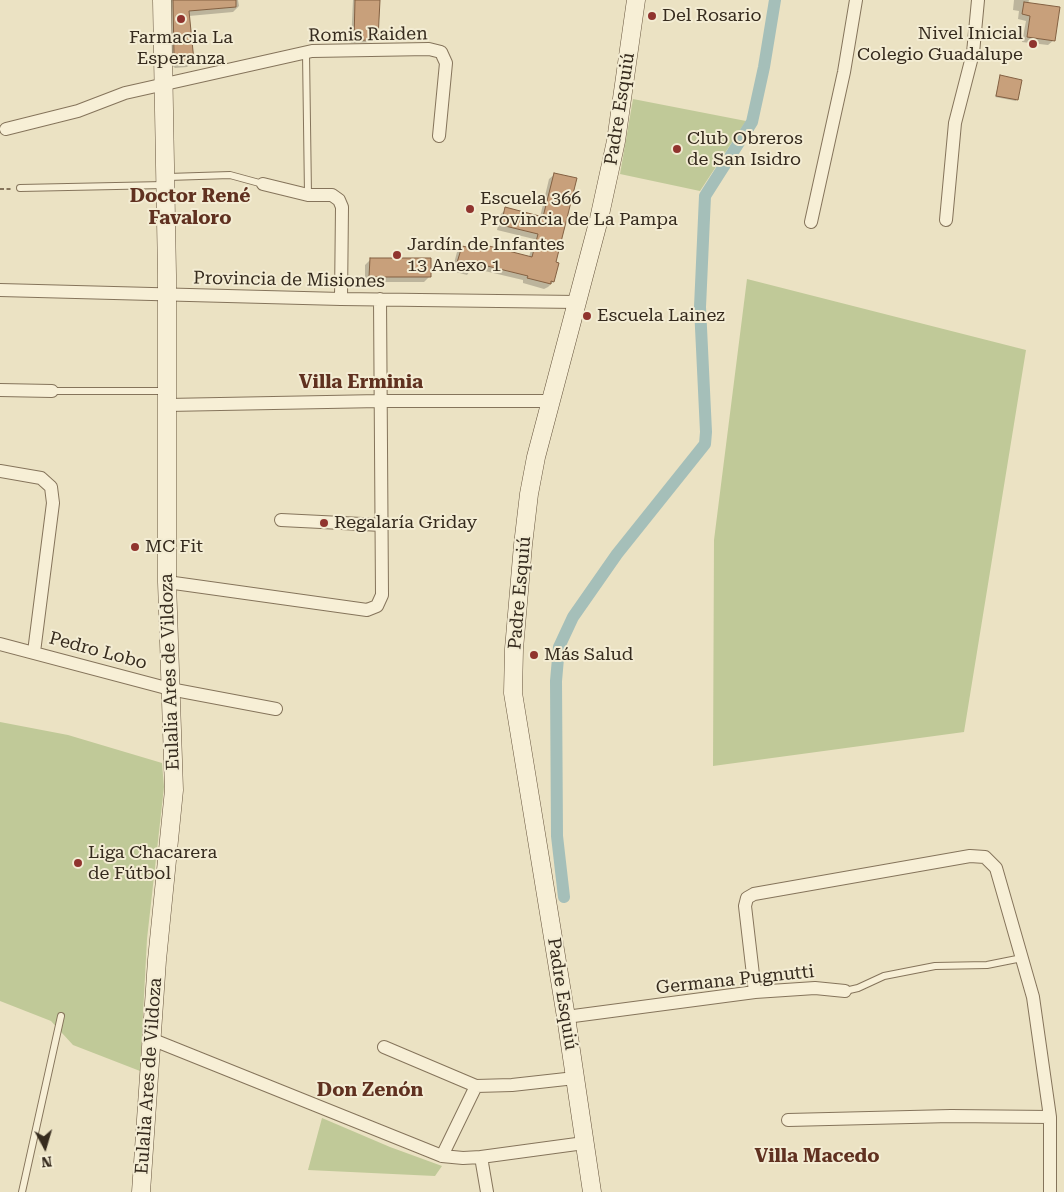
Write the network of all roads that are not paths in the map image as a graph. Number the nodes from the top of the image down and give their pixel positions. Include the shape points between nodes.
1 (162, 0) edge
2 (636, 0) edge
3 (856, 0) edge
4 (978, 0) edge
5 (306, 53) junction
6 (164, 85) junction
7 (6, 129) dead end
8 (439, 136) dead end
9 (165, 181) junction
10 (263, 184) joint
11 (20, 188) road end
12 (308, 195) junction
13 (946, 220) dead end
14 (811, 222) dead end
15 (0, 290) edge
16 (168, 294) junction
17 (340, 299) junction
18 (380, 299) junction
19 (578, 302) junction
20 (0, 390) edge
21 (52, 391) joint
22 (168, 398) junction
23 (380, 401) junction
24 (550, 401) junction
25 (0, 471) edge
26 (280, 520) dead end
27 (382, 525) junction
28 (167, 582) junction
29 (0, 644) edge
30 (34, 652) junction
31 (170, 688) junction
32 (276, 709) dead end
33 (1022, 958) junction
34 (845, 990) joint
35 (755, 992) junction
36 (61, 1016) dead end
37 (566, 1016) junction
38 (151, 1039) junction
39 (384, 1047) dead end
40 (575, 1078) junction
41 (476, 1086) junction
42 (1050, 1117) junction
43 (788, 1120) dead end
44 (584, 1143) junction
45 (442, 1156) junction
46 (481, 1157) junction
47 (22, 1192) edge
48 (141, 1192) edge
49 (486, 1192) edge
50 (592, 1192) edge
51 (1050, 1192) edge

1 - 6 street, Eulalia Ares de Vildoza
2 - 19 street, Padre Esquiú via 616,141
3 - 14 street via 844,72
4 - 13 street via 973,53 955,124
5 - 6 street, Romis Raiden
5 - 8 street, Romis Raiden via 429,49 441,52 446,62
5 - 12 lane
6 - 7 street, Romis Raiden via 125,93 78,111
6 - 9 street, Eulalia Ares de Vildoza
9 - 10 lane via 230,175
9 - 11 lane
9 - 16 street, Eulalia Ares de Vildoza
10 - 12 street
12 - 17 street via 332,195 342,207
15 - 16 street, Provincia de Misiones
16 - 17 street, Provincia de Misiones
16 - 22 street, Eulalia Ares de Vildoza
17 - 18 street, Provincia de Misiones
18 - 19 street, Provincia de Misiones
18 - 23 street
19 - 24 street, Padre Esquiú
20 - 21 street
21 - 22 lane
22 - 23 street
22 - 28 street, Eulalia Ares de Vildoza
23 - 24 street
23 - 27 street
24 - 37 street, Padre Esquiú via 528,503 513,693
25 - 30 street via 41,478 51,487 53,503
26 - 27 street
27 - 28 street via 382,595 377,606 367,610
28 - 31 street, Eulalia Ares de Vildoza
29 - 30 street, Pedro Lobo
30 - 31 street, Pedro Lobo
31 - 32 street, Pedro Lobo
31 - 38 street, Eulalia Ares de Vildoza via 174,790
33 - 34 lane, Germana Pugnutti via 987,965 935,966 884,976 858,988
33 - 35 street via 996,868 985,857 970,856 754,894 747,898 745,906
33 - 42 street via 1033,997
34 - 35 street, Germana Pugnutti via 815,988
35 - 37 street, Germana Pugnutti
36 - 47 lane
37 - 40 street, Padre Esquiú
38 - 45 street
38 - 48 street, Eulalia Ares de Vildoza
39 - 41 street
40 - 41 street
40 - 44 street, Padre Esquiú
41 - 45 street
42 - 43 street
42 - 51 street
44 - 46 street
44 - 50 street, Padre Esquiú
45 - 46 street
46 - 49 street

